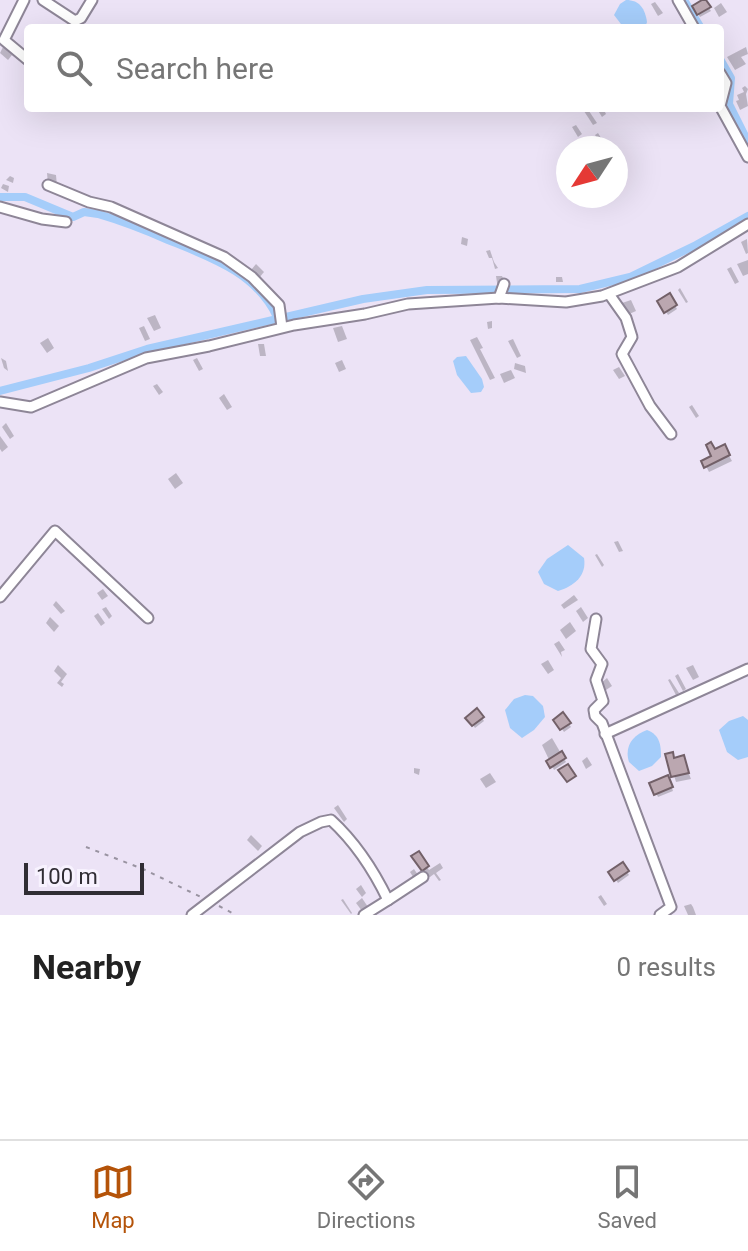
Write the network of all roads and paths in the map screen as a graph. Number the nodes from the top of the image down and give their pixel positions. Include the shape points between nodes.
1 (24, 0) edge
2 (43, 0) edge
3 (92, 0) edge
4 (678, 0) edge
5 (692, 24) edge
6 (24, 57) edge
7 (723, 112) edge
8 (748, 157) edge
9 (48, 185) dead end
10 (0, 207) edge
11 (66, 222) dead end
12 (748, 224) edge
13 (504, 284) dead end
14 (609, 294) junction
15 (499, 298) junction
16 (282, 327) junction
17 (0, 402) edge
18 (671, 434) dead end
19 (0, 597) edge
20 (148, 618) dead end
21 (596, 619) dead end
22 (748, 669) edge
23 (605, 734) junction
24 (86, 847) dead end
25 (423, 877) dead end
26 (208, 900) dead end
27 (388, 900) junction
28 (217, 905) dead end
29 (192, 915) edge
30 (236, 915) edge
31 (364, 915) edge
32 (660, 915) edge

1 - 6 street via 4,40
2 - 3 street via 75,21
4 - 5 street
7 - 8 street
9 - 16 street via 224,257 279,305
10 - 11 street
12 - 14 street via 678,267
13 - 15 street
14 - 15 street via 566,302
14 - 18 street via 632,337 622,354
15 - 16 street via 408,304
16 - 17 street via 146,358 31,407
19 - 20 street via 55,531
21 - 23 street via 591,649 602,664 596,680 603,701 594,710
22 - 23 street
23 - 32 street via 671,907
24 - 26 path
25 - 27 street
27 - 29 street via 378,879 331,820 300,832
27 - 31 street
28 - 30 path

